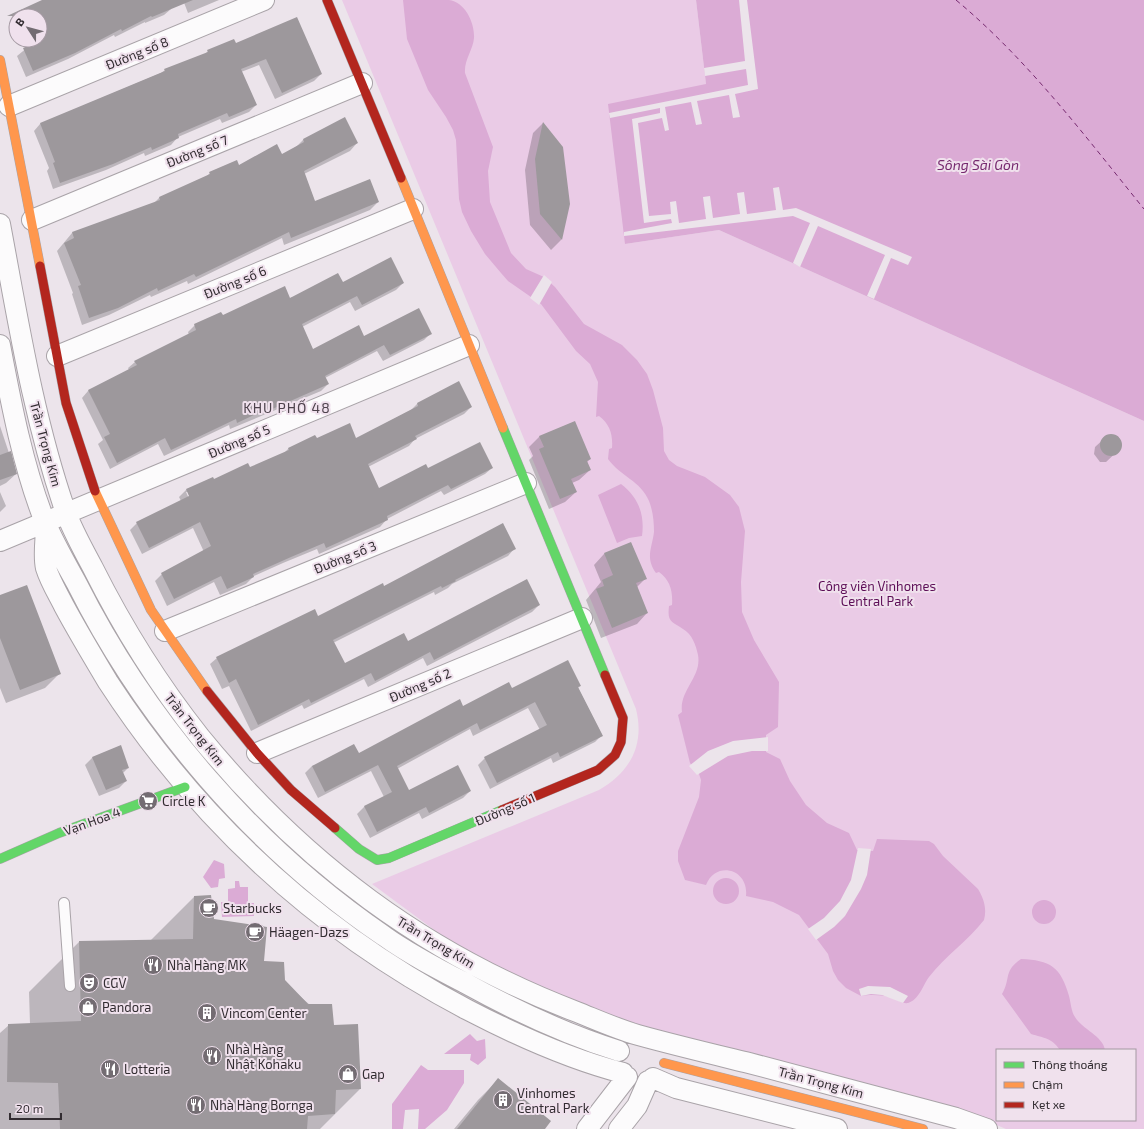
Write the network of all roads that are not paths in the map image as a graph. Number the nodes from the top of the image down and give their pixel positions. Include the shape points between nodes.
1 (264, 0) edge
2 (327, 0) edge
3 (0, 60) edge
4 (362, 83) junction
5 (9, 106) junction
6 (413, 209) junction
7 (32, 220) junction
8 (0, 224) edge
9 (0, 345) edge
10 (469, 345) junction
11 (57, 356) junction
12 (526, 483) junction
13 (98, 501) junction
14 (66, 514) junction
15 (46, 523) junction
16 (0, 541) edge
17 (582, 618) junction
18 (165, 631) junction
19 (257, 753) junction
20 (186, 787) junction
21 (0, 859) edge
22 (64, 903) dead end
23 (70, 986) dead end
24 (647, 1037) junction
25 (619, 1051) junction
26 (655, 1074) junction
27 (625, 1075) junction
28 (587, 1129) edge
29 (619, 1129) edge
30 (837, 1129) edge
31 (923, 1129) edge
32 (986, 1129) edge

1 - 5 street, Đường số 8
2 - 4 street
3 - 5 street
4 - 6 street
4 - 7 street, Đường số 7
5 - 7 street
6 - 10 street
6 - 11 street, Đường số 6
7 - 11 street
8 - 14 street, Trần Trọng Kim via 34,402
9 - 15 street, Trần Trọng Kim via 12,406
10 - 12 street
10 - 13 street, Đường số 5
11 - 13 street via 66,403
12 - 17 street
12 - 18 street, Đường số 3
13 - 14 street, Đường số 5
13 - 18 street
14 - 15 street, Đường số 5
14 - 24 street, Trần Trọng Kim via 116,613 179,710 238,781 302,845 374,903 462,959 543,999
15 - 16 street, Đường số 5
15 - 20 street, Trần Trọng Kim via 46,567 76,630 133,719
15 - 25 street, Trần Trọng Kim via 86,604 131,678 190,758 265,838 351,912 436,968 517,1011
17 - 19 street, Đường số 2
17 - 19 street, Đường số 1 via 623,718 621,742 608,764 389,858 377,860 359,849 291,790
18 - 19 street via 215,703
20 - 21 street, Vạn Hoa 4 via 59,833
20 - 27 street, Trần Trọng Kim via 241,847 301,900 407,977 536,1043
22 - 23 lane
24 - 25 street via 627,1040
24 - 26 street via 662,1050
24 - 32 street, Trần Trọng Kim via 956,1118
25 - 27 street via 618,1062
26 - 27 street, Trần Trọng Kim via 633,1081
26 - 29 street via 637,1106
26 - 30 street, Trần Trọng Kim via 676,1088
26 - 31 street, Trần Trọng Kim
27 - 28 street

